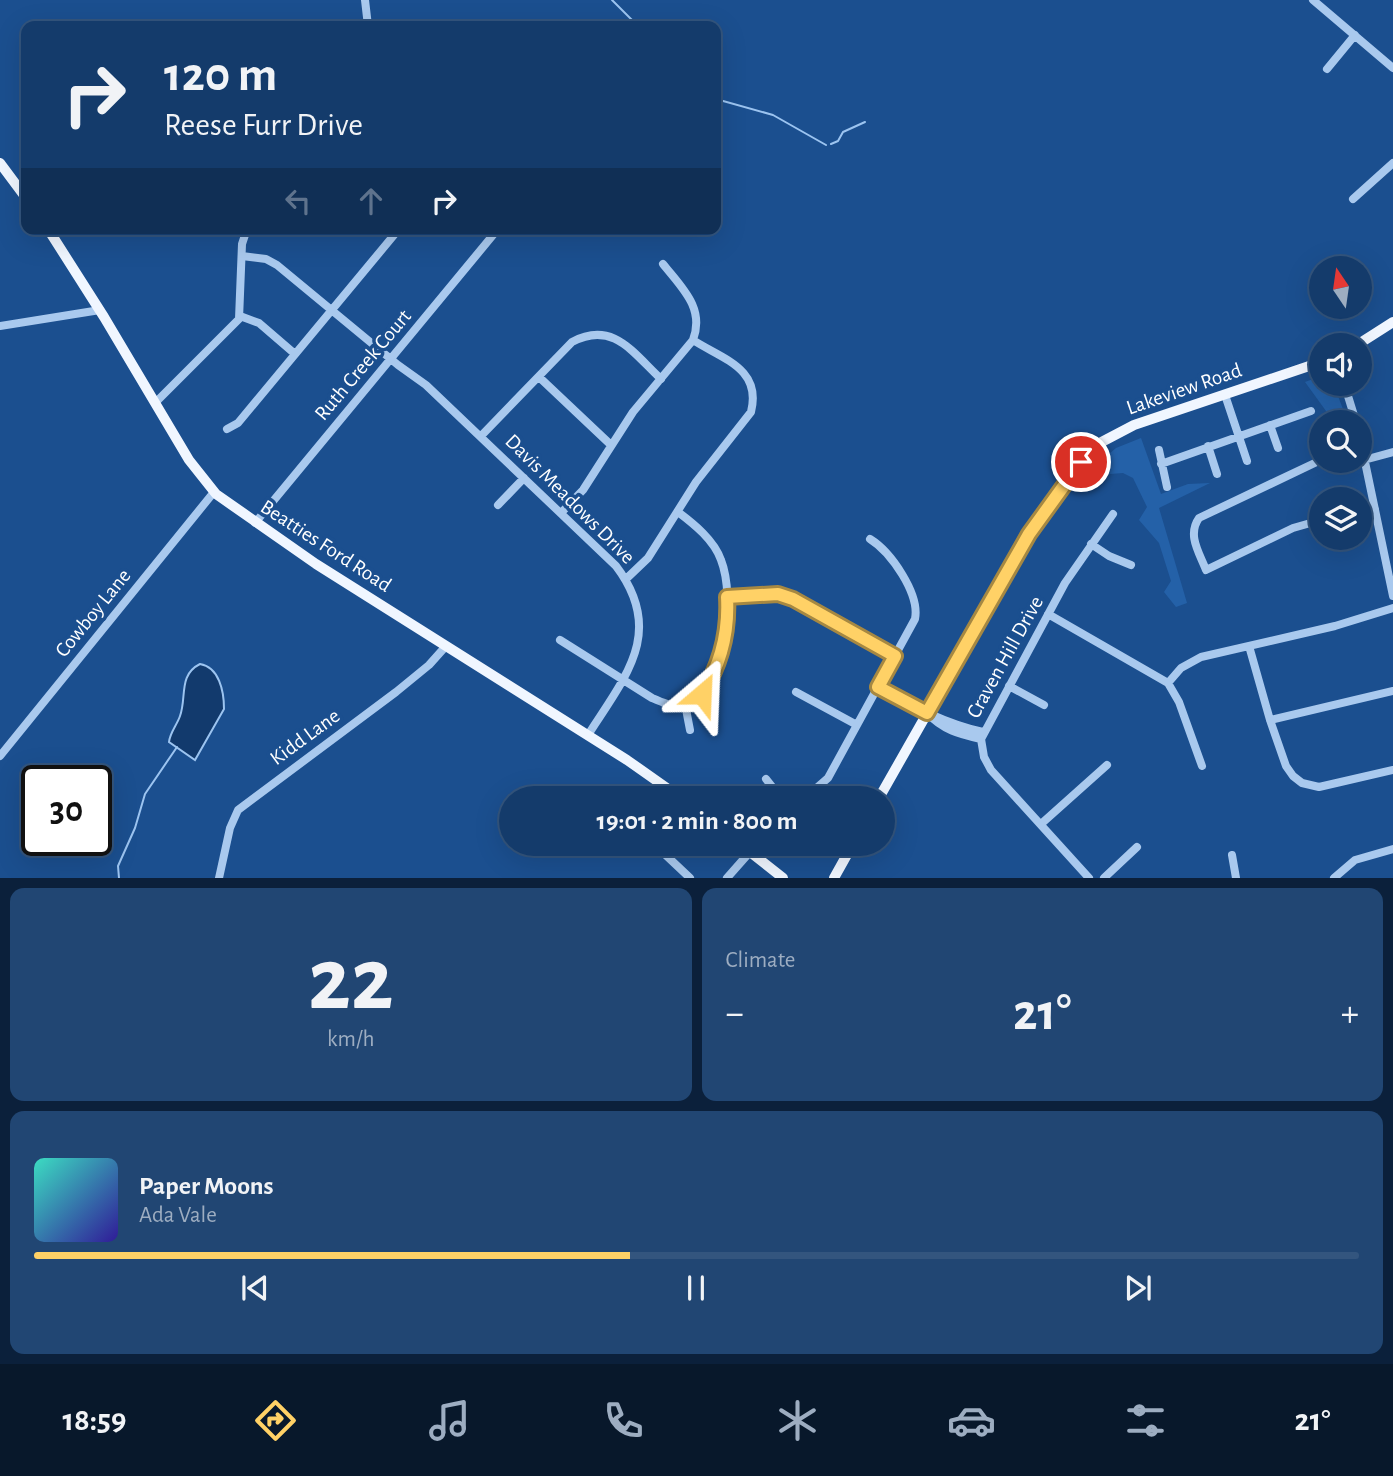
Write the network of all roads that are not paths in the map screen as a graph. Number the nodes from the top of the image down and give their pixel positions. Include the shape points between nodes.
1 (365, 0) edge
2 (1312, 0) edge
3 (367, 21) edge
4 (1355, 35) junction
5 (1393, 68) edge
6 (1327, 69) dead end
7 (0, 163) edge
8 (1393, 163) edge
9 (21, 191) edge
10 (1353, 200) dead end
11 (52, 235) edge
12 (246, 235) edge
13 (393, 235) edge
14 (493, 235) edge
15 (242, 256) junction
16 (663, 264) dead end
17 (100, 310) junction
18 (331, 311) junction
19 (240, 316) junction
20 (1393, 322) edge
21 (0, 326) edge
22 (1372, 335) edge
23 (693, 340) junction
24 (295, 354) junction
25 (391, 359) junction
26 (1309, 366) edge
27 (539, 377) junction
28 (661, 379) junction
29 (1225, 394) junction
30 (155, 403) junction
31 (1309, 412) edge
32 (1269, 425) junction
33 (227, 429) dead end
34 (1239, 435) junction
35 (481, 436) junction
36 (611, 444) junction
37 (1208, 446) junction
38 (1278, 448) dead end
39 (1159, 450) dead end
40 (1393, 452) edge
41 (1372, 458) edge
42 (1247, 461) dead end
43 (1161, 464) junction
44 (1309, 466) edge
45 (1367, 473) edge
46 (1217, 474) dead end
47 (524, 478) junction
48 (1167, 487) dead end
49 (214, 492) junction
50 (498, 505) dead end
51 (1375, 509) junction
52 (1372, 510) edge
53 (678, 512) junction
54 (561, 513) junction
55 (1113, 514) dead end
56 (256, 523) junction
57 (1309, 523) edge
58 (870, 539) dead end
59 (1091, 544) junction
60 (1131, 565) dead end
61 (626, 579) junction
62 (1393, 596) edge
63 (727, 597) junction
64 (1393, 608) edge
65 (1048, 614) junction
66 (561, 640) dead end
67 (446, 646) junction
68 (1249, 646) junction
69 (895, 656) junction
70 (624, 679) junction
71 (1168, 683) junction
72 (1009, 686) junction
73 (878, 687) junction
74 (1393, 691) edge
75 (796, 692) dead end
76 (685, 704) junction
77 (1044, 705) dead end
78 (927, 713) junction
79 (1270, 720) junction
80 (857, 726) junction
81 (690, 730) dead end
82 (588, 734) junction
83 (982, 736) junction
84 (0, 756) edge
85 (1107, 765) dead end
86 (1202, 766) dead end
87 (1393, 770) edge
88 (766, 779) dead end
89 (664, 786) edge
90 (772, 786) edge
91 (819, 786) edge
92 (886, 786) edge
93 (1041, 824) junction
94 (1137, 847) dead end
95 (1393, 849) edge
96 (1232, 855) dead end
97 (667, 856) edge
98 (747, 856) edge
99 (762, 856) edge
100 (846, 856) edge
101 (219, 877) edge
102 (690, 877) edge
103 (727, 877) edge
104 (783, 877) edge
105 (834, 877) edge
106 (1089, 877) edge
107 (1104, 877) edge
108 (1236, 877) edge
109 (1334, 877) edge

1 - 3 street
2 - 4 street
4 - 5 street
4 - 6 street
7 - 9 main road
8 - 10 street
11 - 17 main road, Beatties Ford Road
12 - 15 street
13 - 18 street
14 - 25 street, Ruth Creek Court
15 - 18 street, Davis Meadows Drive via 271,261
15 - 19 street
16 - 23 street via 695,306
17 - 21 street
17 - 30 main road, Beatties Ford Road
18 - 24 street
18 - 25 street, Davis Meadows Drive
19 - 24 street via 259,323
19 - 30 street
20 - 22 main road
23 - 28 street
23 - 53 street via 742,370 750,378 754,399 748,419 696,482
24 - 33 street via 238,423
25 - 35 street, Davis Meadows Drive
25 - 56 street, Ruth Creek Court
26 - 29 main road, Lakeview Road
27 - 28 street via 572,342 599,334 622,343
27 - 35 street
27 - 36 street
28 - 36 street
29 - 34 street
29 - 78 main road, Lakeview Road via 1135,425 1094,446 1029,534
30 - 49 main road, Beatties Ford Road
31 - 32 street
32 - 34 street
32 - 38 street
34 - 37 street
34 - 42 street
35 - 47 street, Davis Meadows Drive
36 - 54 street via 583,490
37 - 43 street
37 - 46 street
39 - 43 street
40 - 41 street
43 - 48 street
44 - 57 street via 1199,518 1193,539 1206,570
45 - 51 street
47 - 50 street
47 - 54 street, Davis Meadows Drive
49 - 56 main road, Beatties Ford Road
49 - 84 street, Cowboy Lane
51 - 52 street
51 - 62 street
53 - 61 street via 648,558
53 - 63 street via 711,542 720,557
54 - 61 street, Davis Meadows Drive
55 - 59 street, Craven Hill Drive
56 - 67 main road, Beatties Ford Road
58 - 69 street via 911,588 916,603 911,628
59 - 60 street
59 - 65 street, Craven Hill Drive
61 - 70 street, Davis Meadows Drive via 640,624 636,653
63 - 69 street via 778,594 793,599
63 - 76 street via 726,637 710,681 702,694
64 - 68 street
65 - 71 street
65 - 72 street, Craven Hill Drive
66 - 70 street
67 - 82 main road, Beatties Ford Road
67 - 101 street, Kidd Lane via 396,692 242,806 233,820
68 - 71 street via 1190,662
68 - 79 street
69 - 73 street
70 - 76 street via 652,698
70 - 82 street, Davis Meadows Drive
71 - 86 street
72 - 77 street
72 - 83 street, Craven Hill Drive
73 - 78 street
73 - 80 street
74 - 79 street
75 - 80 street
76 - 81 street
78 - 83 street via 952,732
78 - 92 main road, Lakeview Road
79 - 87 street via 1288,771 1302,783 1326,786
80 - 91 street
82 - 89 main road, Beatties Ford Road
83 - 93 street, Craven Hill Drive via 984,757 992,771
85 - 93 street
88 - 90 street
93 - 106 street, Craven Hill Drive
94 - 107 street
95 - 109 street via 1355,860
96 - 108 street
97 - 102 street
98 - 103 street
99 - 104 main road
100 - 105 main road

